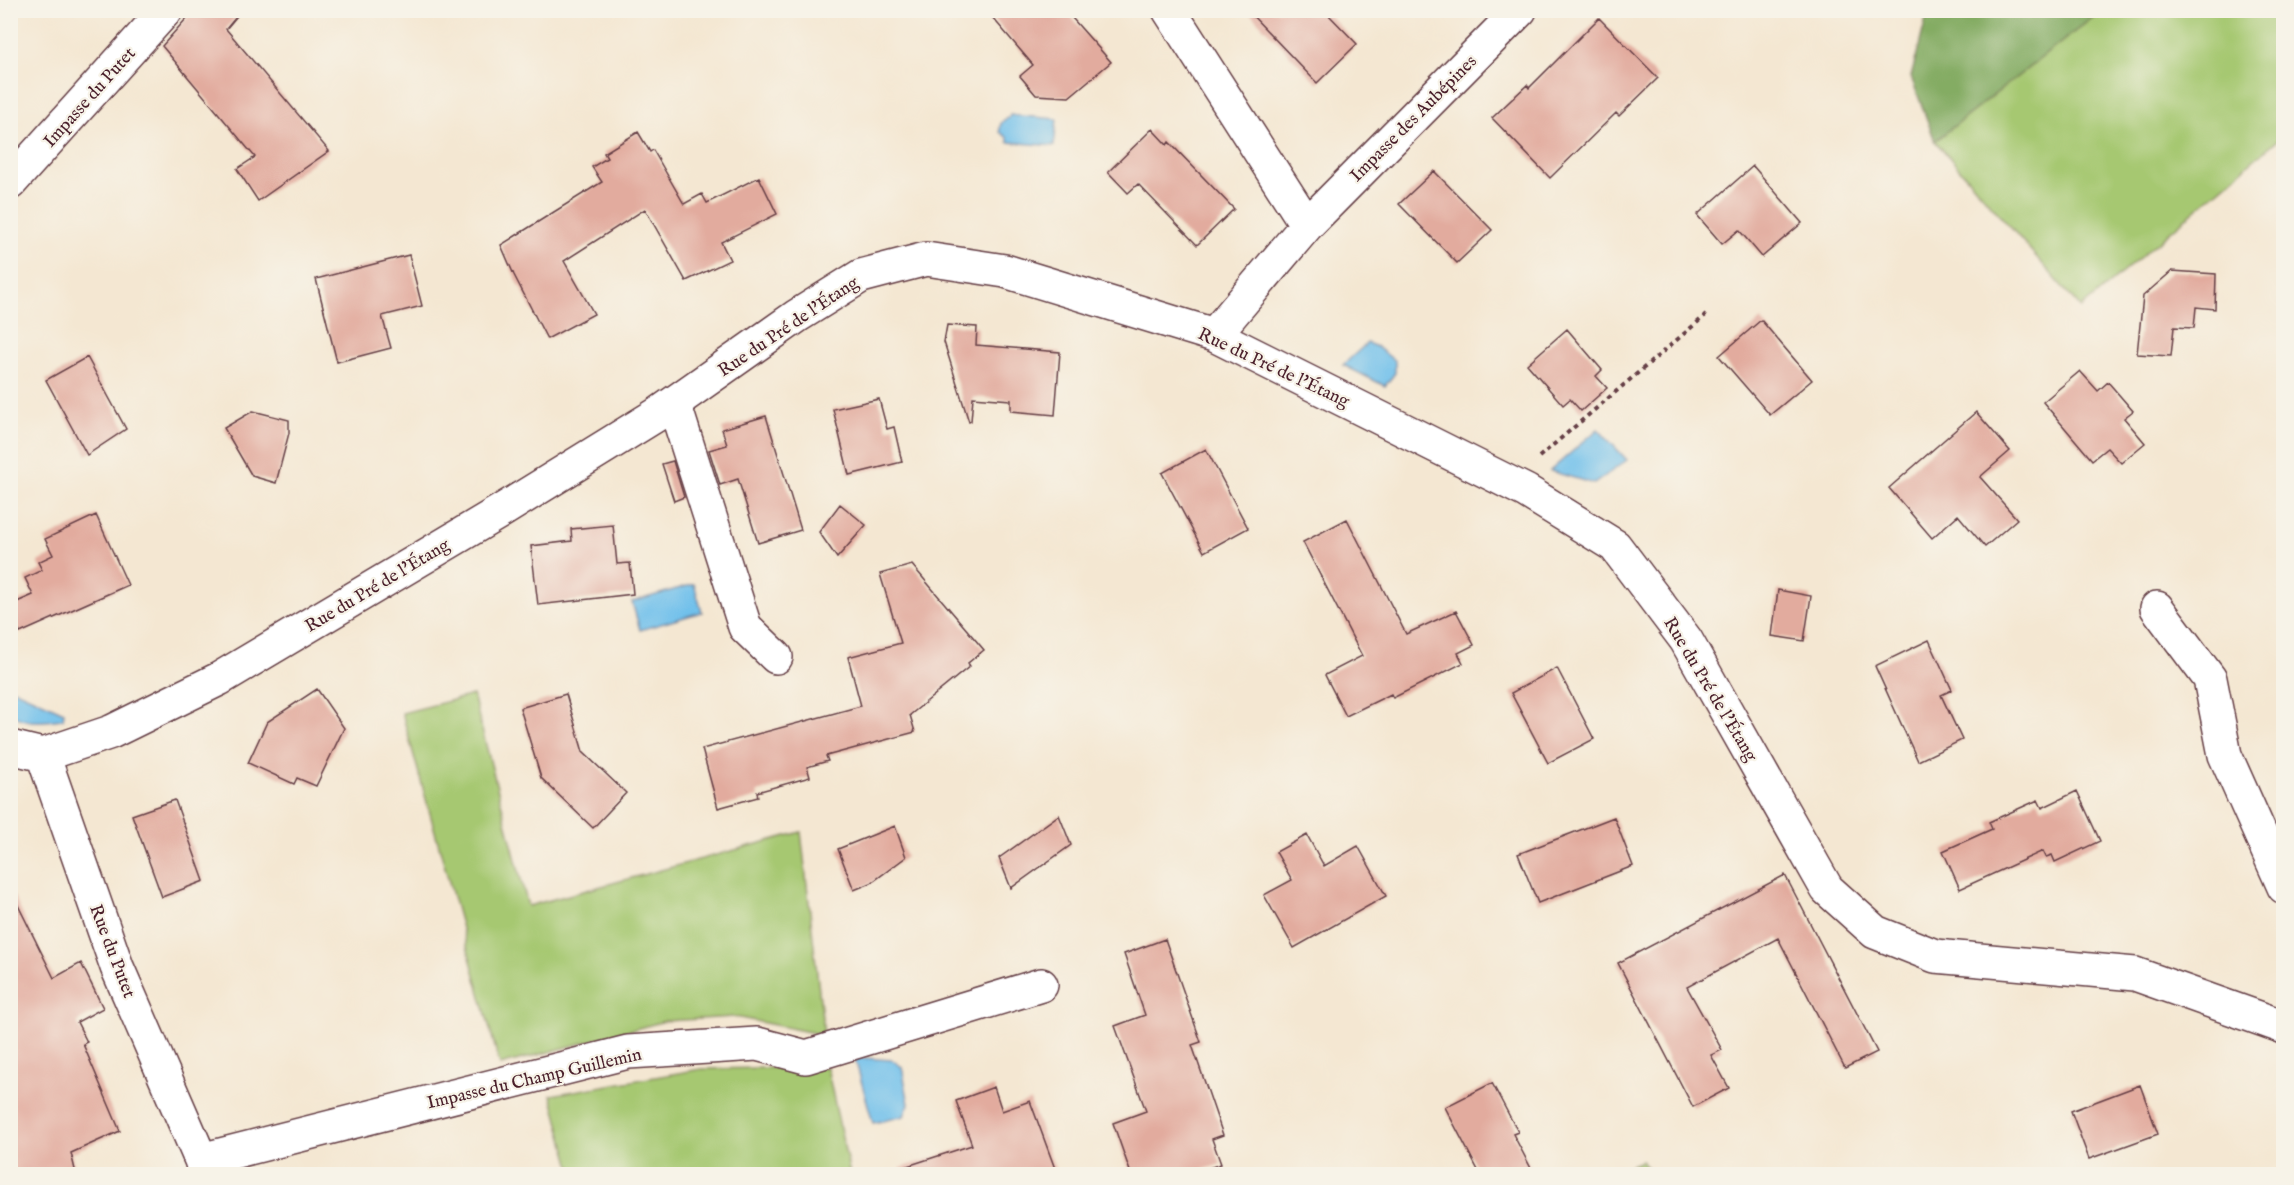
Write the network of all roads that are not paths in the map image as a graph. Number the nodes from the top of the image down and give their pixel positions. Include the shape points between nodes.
1 (166, 10) edge
2 (1169, 10) edge
3 (1520, 10) edge
4 (10, 183) edge
5 (1307, 225) junction
6 (1214, 335) junction
7 (674, 403) junction
8 (2157, 608) dead end
9 (776, 657) dead end
10 (10, 747) edge
11 (43, 755) junction
12 (2283, 886) edge
13 (1041, 985) dead end
14 (2283, 1027) edge
15 (203, 1167) edge

1 - 4 street, Impasse du Putet
2 - 5 street
3 - 5 street, Impasse des Aubépines
5 - 6 street, Impasse des Aubépines
6 - 7 street, Rue du Pré de l'Étang via 1005,271 926,259 861,276
6 - 14 street, Rue du Pré de l'Étang via 1509,482 1615,546 1686,640 1827,889 1875,932 1935,956 2135,974
7 - 9 street via 745,627
7 - 11 street, Rue du Pré de l'Étang via 219,679 111,732
8 - 12 street via 2210,679 2225,755
10 - 11 street
11 - 15 street, Rue du Putet via 117,967
13 - 15 street, Impasse du Champ Guillemin via 806,1058 757,1044 628,1052

